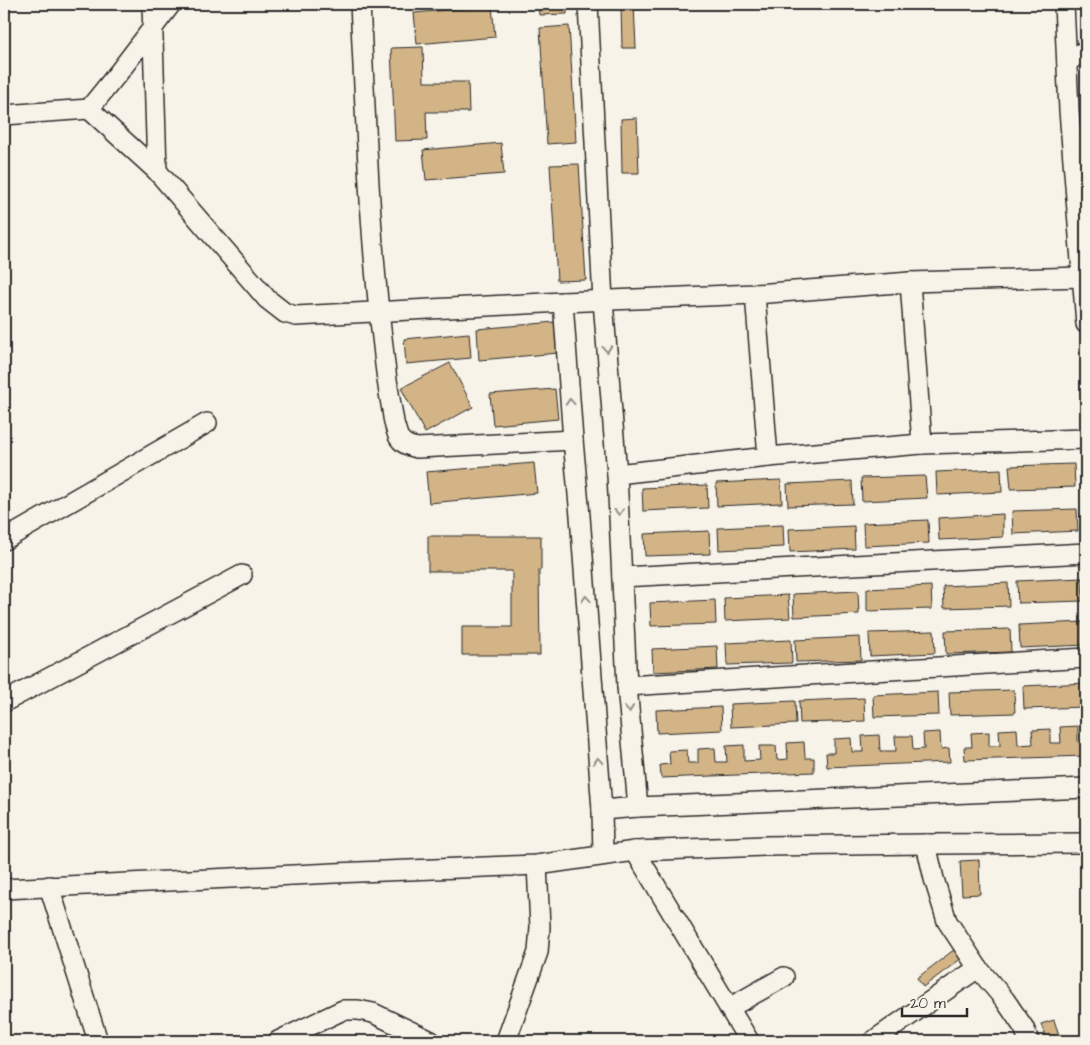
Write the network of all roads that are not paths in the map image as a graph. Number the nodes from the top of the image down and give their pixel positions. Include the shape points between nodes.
1 (152, 4) edge
2 (171, 4) edge
3 (360, 4) edge
4 (588, 4) edge
5 (1064, 4) edge
6 (152, 29) junction
7 (1086, 50) edge
8 (1067, 62) junction
9 (89, 109) junction
10 (4, 115) edge
11 (158, 172) junction
12 (1083, 277) junction
13 (910, 282) junction
14 (755, 294) junction
15 (603, 301) junction
16 (563, 302) junction
17 (378, 312) junction
18 (1086, 324) edge
19 (207, 423) dead end
20 (1086, 439) edge
21 (573, 440) junction
22 (922, 444) junction
23 (768, 458) junction
24 (617, 474) junction
25 (4, 540) edge
26 (1086, 553) edge
27 (242, 575) dead end
28 (622, 577) junction
29 (1086, 658) edge
30 (627, 686) junction
31 (4, 702) edge
32 (1086, 788) edge
33 (638, 806) junction
34 (602, 810) junction
35 (1086, 843) edge
36 (926, 844) junction
37 (635, 851) junction
38 (603, 855) junction
39 (537, 865) junction
40 (49, 886) junction
41 (4, 889) edge
42 (978, 968) junction
43 (784, 977) dead end
44 (730, 1008) junction
45 (282, 1040) edge
46 (98, 1041) edge
47 (431, 1041) edge
48 (506, 1041) edge
49 (749, 1041) edge
50 (873, 1041) edge
51 (1028, 1041) edge

1 - 6 street
2 - 6 street
3 - 17 street
4 - 15 street
5 - 8 street
6 - 9 street
6 - 11 street
7 - 8 street
8 - 12 street
9 - 10 street
9 - 11 street
11 - 17 street via 267,299 285,313 296,316
12 - 13 street
12 - 18 street
13 - 14 street
13 - 22 street
14 - 15 street
14 - 23 street
15 - 16 street
15 -> 24 street
16 - 17 street
21 -> 16 street
17 - 21 street via 389,395 402,442 417,448
19 - 25 street
20 - 22 street
34 -> 21 street
22 - 23 street
23 - 24 street
24 -> 28 street
26 - 28 street
27 - 31 street
28 - 30 street
29 - 30 street
30 -> 33 street
32 - 33 street
33 - 34 street
34 - 38 street
35 - 36 street
36 - 37 street
36 - 42 street via 947,921
37 - 38 street
37 - 44 street
38 - 39 street
39 - 40 street
39 - 48 street via 538,952
40 - 41 street
40 - 46 street
42 - 50 street
42 - 51 street via 1005,1000 1024,1028
43 - 44 street
44 - 49 street
45 - 47 street via 343,1010 358,1010 373,1012

